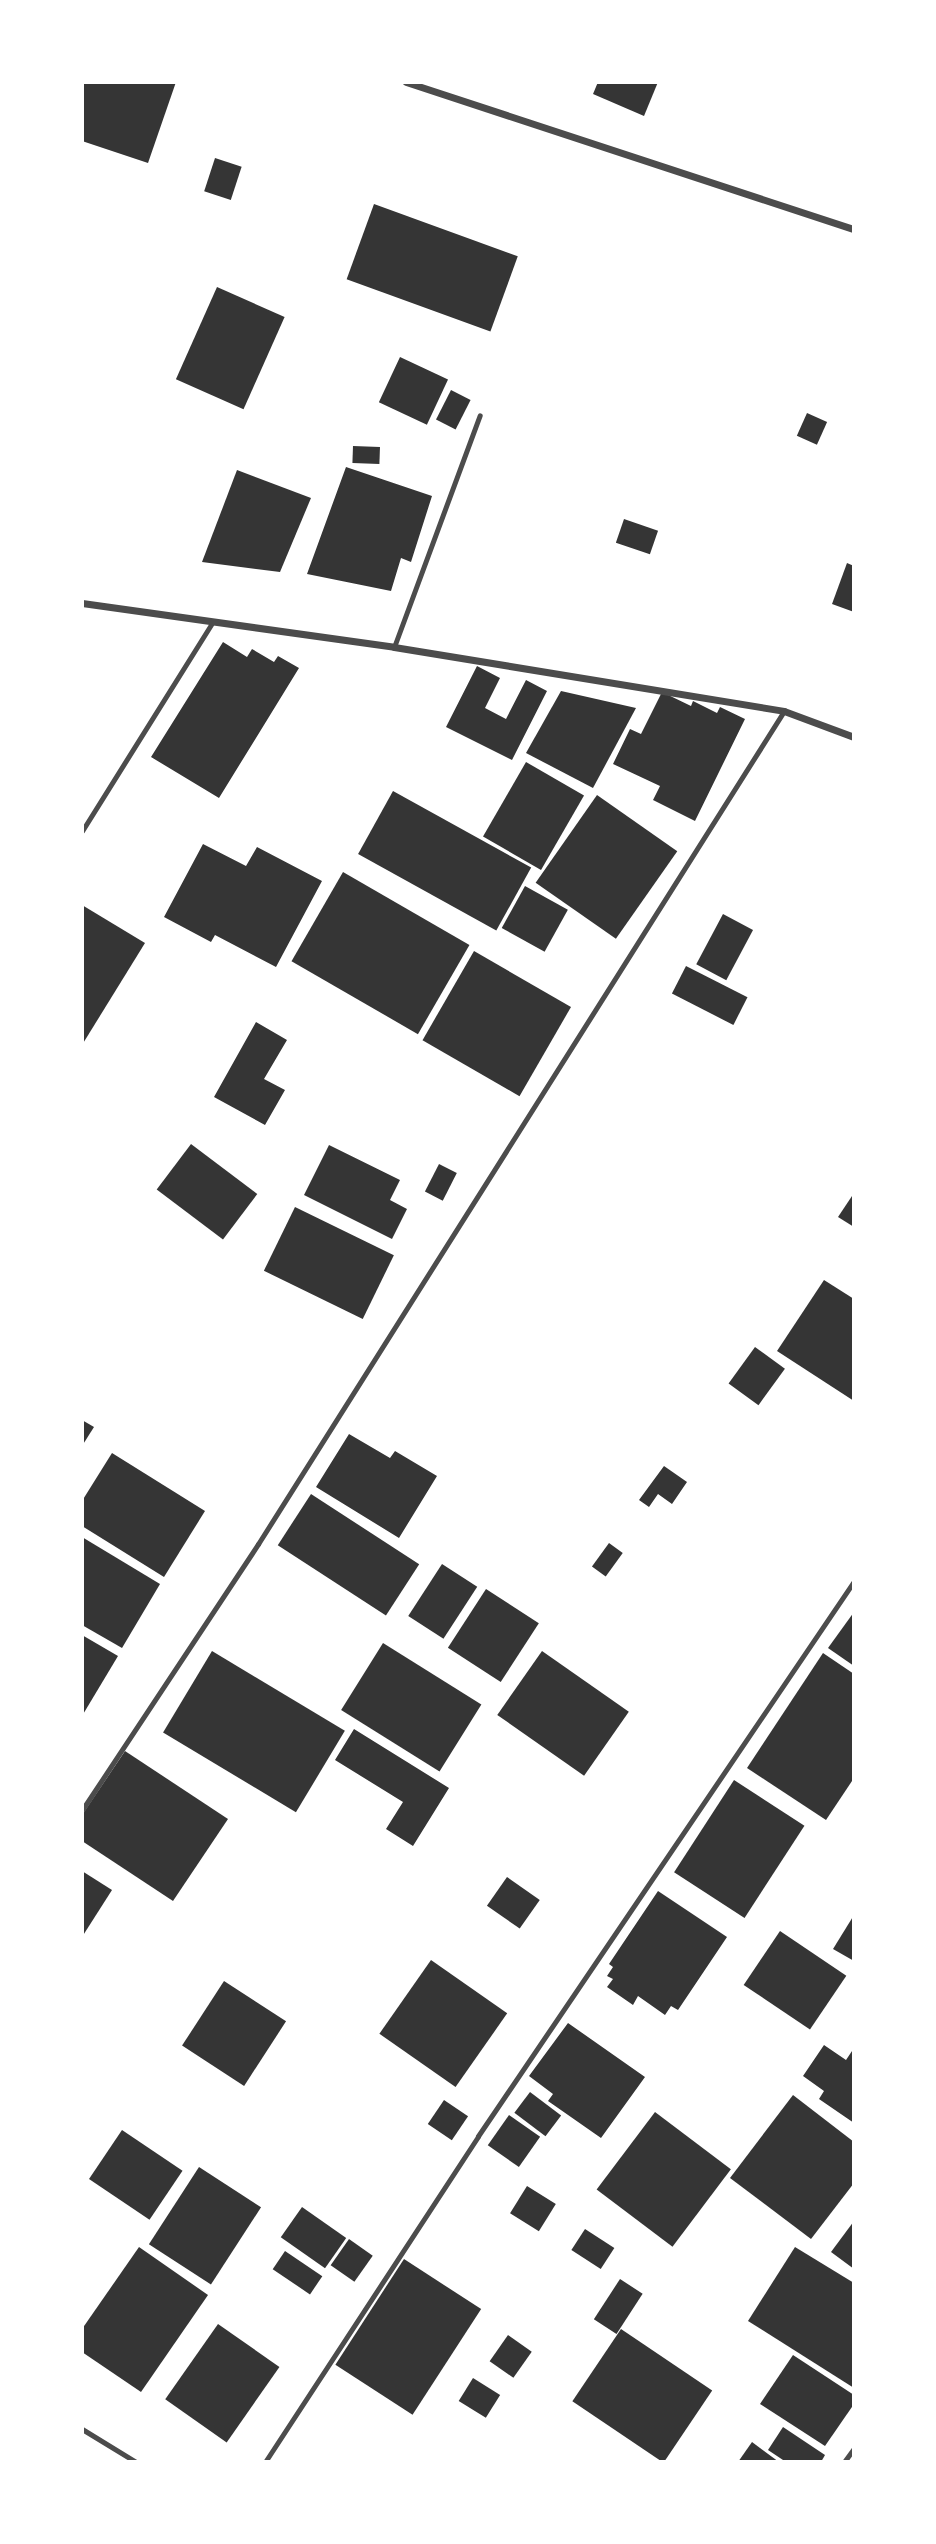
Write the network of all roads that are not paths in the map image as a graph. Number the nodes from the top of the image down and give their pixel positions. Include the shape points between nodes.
1 (407, 82) edge
2 (854, 229) edge
3 (481, 415) dead end
4 (82, 603) edge
5 (212, 624) junction
6 (394, 647) junction
7 (784, 711) junction
8 (854, 737) edge
9 (82, 831) edge
10 (854, 1581) edge
11 (82, 1810) edge
12 (82, 2428) edge
13 (854, 2448) edge
14 (136, 2462) edge
15 (265, 2462) edge
16 (844, 2462) edge

1 - 2 street
3 - 6 lane
4 - 5 street
5 - 6 street
5 - 9 lane
6 - 7 street
7 - 8 street
7 - 11 lane via 258,1545
10 - 15 lane via 478,2136
12 - 14 lane
13 - 16 lane

